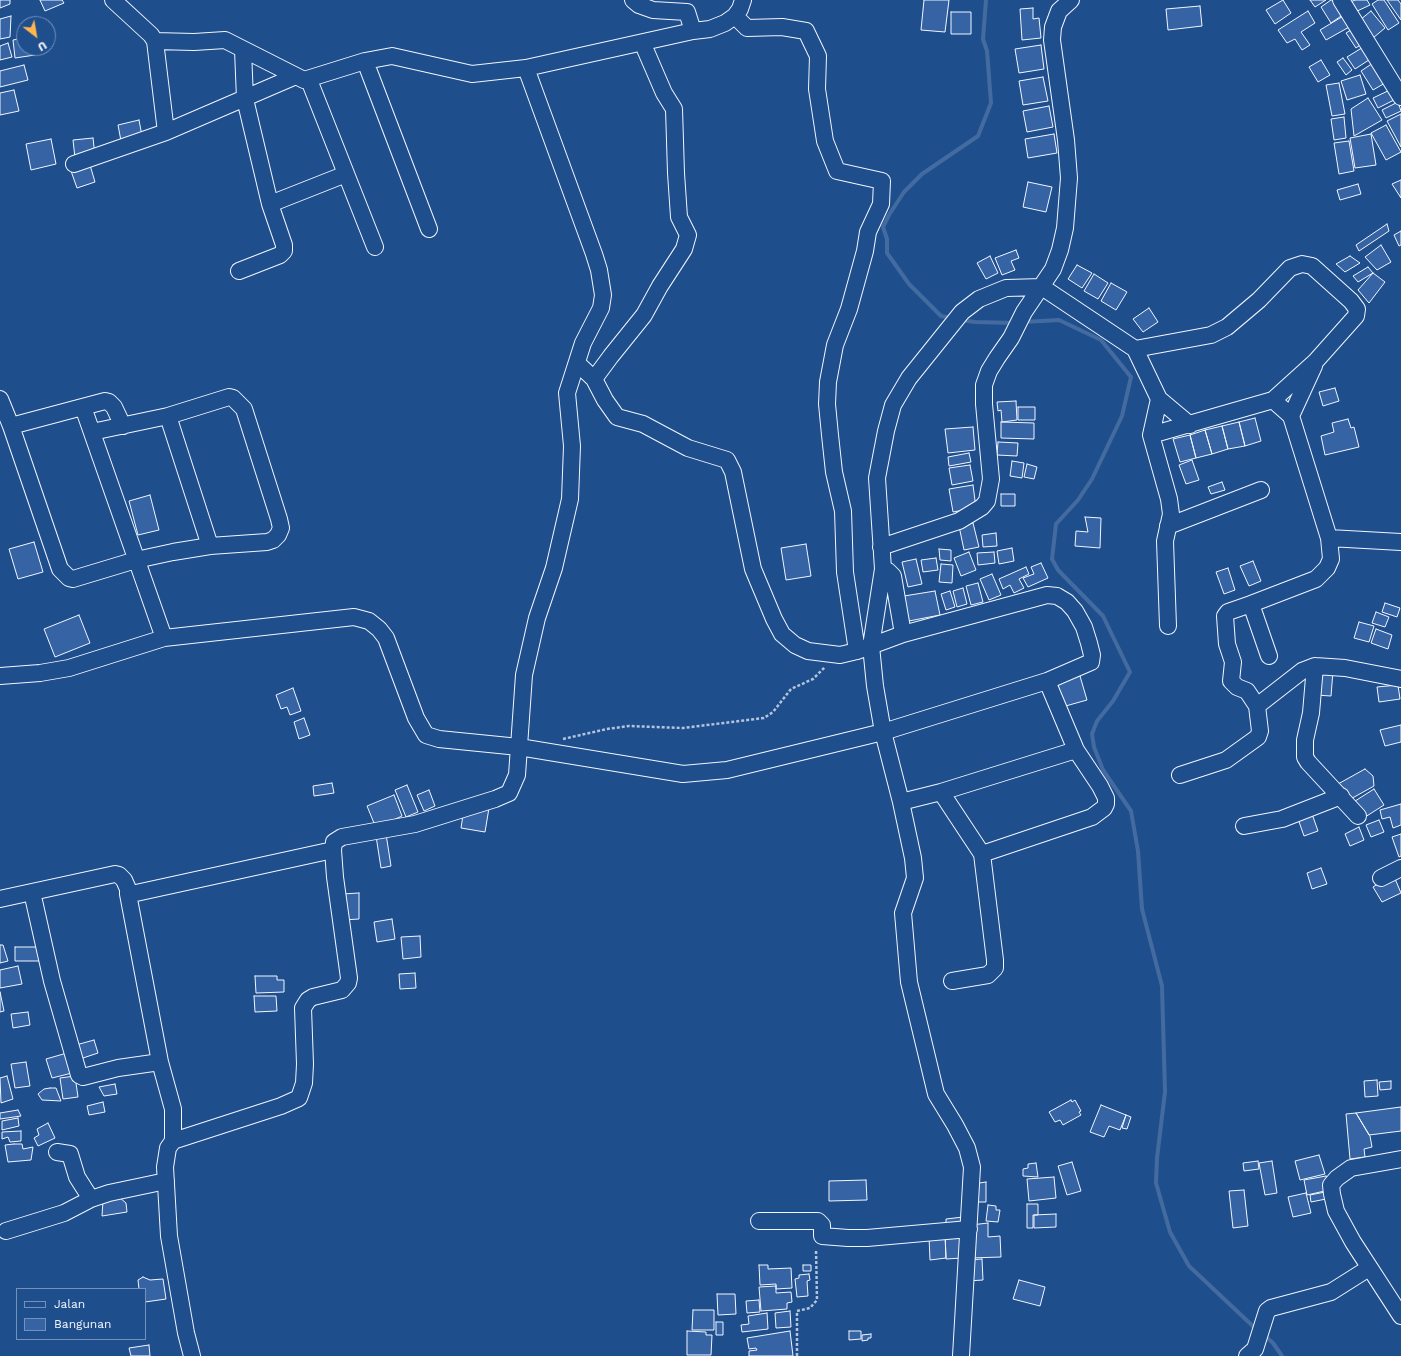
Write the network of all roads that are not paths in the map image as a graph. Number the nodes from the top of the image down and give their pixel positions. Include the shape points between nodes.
1 (113, 0) edge
2 (632, 0) edge
3 (743, 0) edge
4 (1071, 0) edge
5 (1342, 0) edge
6 (735, 16) junction
7 (693, 31) junction
8 (155, 41) junction
9 (645, 42) junction
10 (243, 50) junction
11 (365, 61) junction
12 (526, 68) junction
13 (302, 78) junction
14 (1401, 97) edge
15 (246, 99) junction
16 (166, 132) junction
17 (74, 164) dead end
18 (346, 174) junction
19 (270, 204) junction
20 (429, 229) dead end
21 (375, 247) dead end
22 (240, 271) dead end
23 (1042, 287) junction
24 (1135, 349) junction
25 (577, 362) junction
26 (1315, 362) junction
27 (594, 379) junction
28 (0, 399) edge
29 (1159, 399) junction
30 (1273, 400) junction
31 (83, 407) junction
32 (168, 416) junction
33 (1291, 416) junction
34 (1190, 425) junction
35 (11, 426) junction
36 (123, 426) junction
37 (92, 432) junction
38 (1151, 435) junction
39 (1261, 490) dead end
40 (1168, 526) junction
41 (1329, 538) junction
42 (1401, 542) edge
43 (210, 546) junction
44 (881, 547) junction
45 (136, 560) junction
46 (883, 569) junction
47 (1251, 604) junction
48 (1168, 626) dead end
49 (903, 634) junction
50 (164, 638) junction
51 (864, 649) junction
52 (1269, 656) dead end
53 (1315, 666) junction
54 (0, 676) edge
55 (1401, 679) edge
56 (1047, 681) junction
57 (1257, 706) junction
58 (883, 732) junction
59 (519, 747) junction
60 (1076, 750) junction
61 (1180, 775) dead end
62 (941, 792) junction
63 (1341, 796) junction
64 (901, 802) junction
65 (1358, 816) dead end
66 (1244, 826) dead end
67 (332, 850) junction
68 (982, 854) junction
69 (1401, 868) edge
70 (1381, 878) dead end
71 (32, 892) junction
72 (128, 894) junction
73 (0, 899) edge
74 (952, 981) dead end
75 (160, 1062) junction
76 (173, 1141) junction
77 (56, 1152) dead end
78 (1401, 1159) edge
79 (166, 1181) junction
80 (91, 1199) junction
81 (759, 1221) dead end
82 (969, 1229) junction
83 (6, 1230) dead end
84 (1369, 1268) junction
85 (1401, 1316) edge
86 (192, 1356) edge
87 (960, 1356) edge
88 (1247, 1356) edge

1 - 8 street
2 - 7 street via 653,10 687,12
3 - 6 street
4 - 23 street via 1059,11 1053,27 1052,40 1066,140 1068,206 1060,250 1053,269
5 - 14 street
6 - 7 street via 726,23 710,29
6 - 51 street via 747,28 782,27 806,31 818,56 818,97 825,141 837,171 882,181 881,204 868,232 849,309 835,345 827,404 834,472 844,511 845,572
7 - 9 street
8 - 10 street via 225,40
8 - 16 street
9 - 12 street
9 - 27 street via 645,49 664,93 674,109 679,216 688,235 684,249 644,315
10 - 13 street
10 - 15 street
11 - 12 street via 392,56 472,74
11 - 13 street
11 - 20 street
12 - 25 street via 594,254 602,284 601,308 583,343
13 - 15 street
13 - 18 street
15 - 16 street
15 - 19 street
16 - 17 street
18 - 19 street
18 - 21 street
19 - 22 street via 284,251
23 - 24 street
23 - 44 street via 1006,288 979,299 958,316 912,373 893,405 877,478
23 - 44 street via 989,371 984,385 991,479 987,500 982,507 959,521
24 - 26 street via 1211,335 1227,327 1259,300 1290,268 1302,264 1312,266 1357,309 1352,323
24 - 29 street
25 - 27 street
25 - 59 street via 567,393 572,446 570,499 524,675
26 - 30 street
26 - 33 street
27 - 51 street via 617,417 642,424 688,448 727,460 733,472 753,569 782,634 795,645 808,651 840,655
28 - 35 street
29 - 34 street
29 - 38 street
30 - 33 street
30 - 34 street
31 - 35 street
31 - 36 street via 109,402
31 - 37 street
32 - 36 street
32 - 43 street
32 - 43 street via 229,397 237,400 244,409 281,528 273,540
33 - 41 street
34 - 38 street
35 - 45 street via 53,550 65,574 73,579
36 - 37 street
37 - 45 street
38 - 40 street via 1170,499 1171,514
39 - 40 street
40 - 48 street via 1165,541
41 - 42 street
41 - 47 street via 1331,558 1328,568 1316,579
43 - 45 street
44 - 46 street
45 - 50 street
46 - 49 street via 893,576
46 - 51 street
47 - 52 street
47 - 57 street via 1228,612 1225,616 1227,644 1233,662 1231,681 1247,691
49 - 51 street
49 - 56 street via 1047,594 1057,596 1075,611 1084,627 1092,655 1091,662 1086,666
50 - 54 street via 69,668
50 - 59 street via 354,617 369,622 386,638 416,718 426,735 439,739
51 - 58 street via 875,686
53 - 55 street via 1345,668
53 - 57 street via 1302,671
53 - 63 street via 1305,757
56 - 58 street
56 - 60 street
57 - 61 street via 1260,731 1258,737 1226,760
58 - 59 street via 727,770 683,774
58 - 64 street
59 - 67 street via 517,775 509,793 415,824 342,837 336,840
60 - 62 street
60 - 68 street via 1106,798 1104,808 1092,816
62 - 64 street
62 - 68 street
63 - 65 street
63 - 66 street via 1282,819
64 - 82 street via 915,878 903,913 909,982 936,1094 967,1148 972,1167
67 - 72 street
67 - 76 street via 349,978 342,990 312,997 303,1008 305,1064 304,1083 299,1098
68 - 74 street via 994,968 988,975
69 - 70 street
71 - 72 street via 115,874 124,880
71 - 73 street
71 - 75 street via 54,988 79,1075 83,1077 118,1068
72 - 75 street
75 - 76 street via 173,1109
76 - 79 street via 166,1157
77 - 80 street via 70,1154 78,1177
78 - 84 street via 1351,1168 1331,1185 1336,1211
79 - 80 street
79 - 86 street via 169,1236
80 - 83 street via 64,1213
81 - 82 street via 818,1221 822,1225 822,1236 867,1238
82 - 87 street
84 - 85 street
84 - 88 street via 1331,1292 1271,1308 1267,1311 1255,1349

